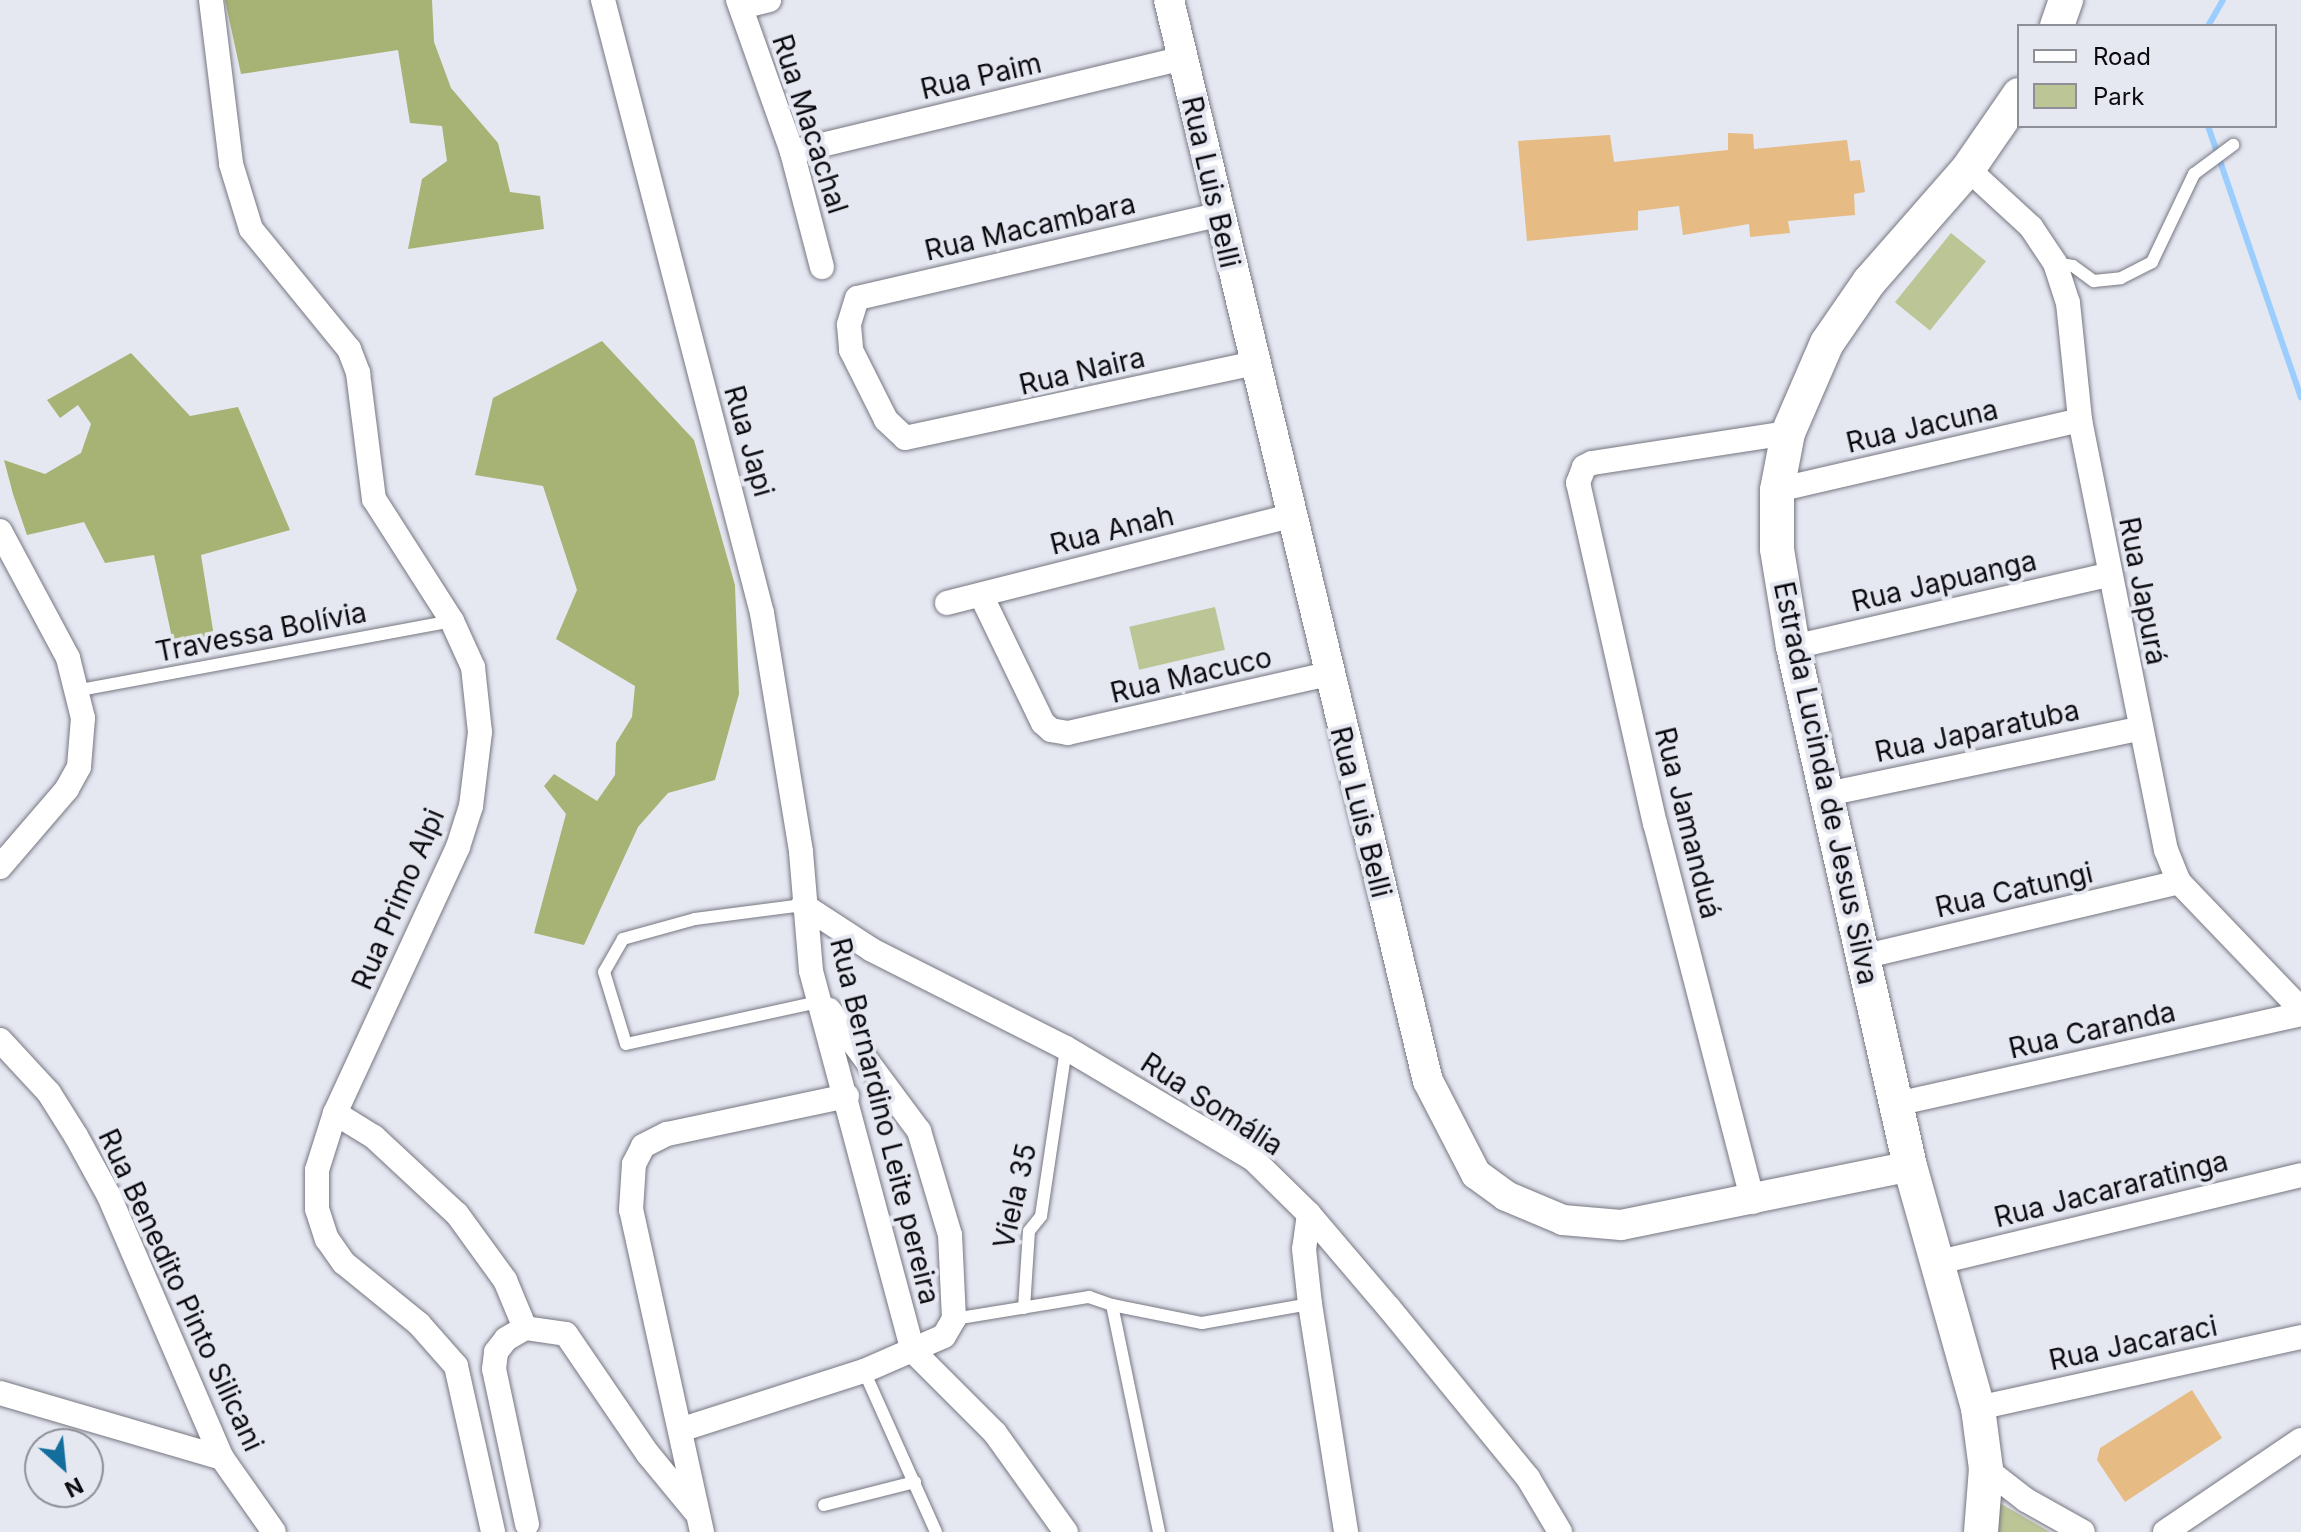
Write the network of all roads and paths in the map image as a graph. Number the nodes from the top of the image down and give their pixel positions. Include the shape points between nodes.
1 (211, 0) edge
2 (603, 0) edge
3 (769, 0) edge
4 (1169, 0) edge
5 (2066, 0) edge
6 (740, 4) edge
7 (2058, 24) edge
8 (1183, 58) junction
9 (2017, 98) edge
10 (2233, 145) dead end
11 (792, 152) junction
12 (1968, 169) junction
13 (1217, 215) junction
14 (2055, 263) junction
15 (822, 267) dead end
16 (1255, 363) junction
17 (2080, 420) junction
18 (1788, 433) junction
19 (922, 438) joint
20 (1777, 490) junction
21 (1291, 516) junction
22 (0, 531) edge
23 (2108, 575) junction
24 (981, 595) junction
25 (947, 603) dead end
26 (452, 621) junction
27 (1793, 647) junction
28 (1328, 674) junction
29 (80, 690) junction
30 (2139, 729) junction
31 (1827, 794) junction
32 (0, 867) edge
33 (2179, 882) junction
34 (803, 905) junction
35 (1862, 957) junction
36 (823, 1001) junction
37 (2301, 1012) edge
38 (0, 1040) edge
39 (1066, 1048) junction
40 (847, 1096) junction
41 (1896, 1104) junction
42 (335, 1113) junction
43 (1910, 1166) junction
44 (2301, 1175) edge
45 (1753, 1202) junction
46 (1309, 1214) junction
47 (1935, 1263) junction
48 (1310, 1304) junction
49 (1112, 1305) junction
50 (1024, 1308) junction
51 (954, 1319) junction
52 (525, 1328) junction
53 (2301, 1337) edge
54 (913, 1351) junction
55 (864, 1371) junction
56 (0, 1393) edge
57 (1978, 1408) junction
58 (683, 1429) junction
59 (2301, 1440) edge
60 (222, 1458) junction
61 (1986, 1469) junction
62 (915, 1482) junction
63 (824, 1505) dead end
64 (699, 1523) edge
65 (527, 1524) dead end
66 (274, 1532) edge
67 (493, 1532) edge
68 (936, 1532) edge
69 (1066, 1532) edge
70 (1159, 1532) edge
71 (1346, 1532) edge
72 (1560, 1532) edge
73 (1981, 1532) edge
74 (2083, 1532) edge
75 (2165, 1532) edge

1 - 26 street, Rua Primo Alpi via 231,164 251,229 349,349 358,373 374,499
2 - 34 street, Rua Japi via 762,613 801,852
3 - 6 street
4 - 8 street, Rua Luis Belli
5 - 7 main road
6 - 11 street, Rua Macachal
8 - 11 street, Rua Paim
8 - 13 street, Rua Luis Belli
9 - 12 main road, Estrada Lucinda de Jesus Silva
10 - 14 lane via 2194,174 2152,262 2121,278 2094,281 2073,266
11 - 15 street, Rua Macachal
12 - 14 street, Rua Japurá via 2031,227
12 - 18 main road, Estrada Lucinda de Jesus Silva via 1869,282 1836,331
13 - 16 street, Rua Luis Belli
13 - 19 street, Rua Macambara via 857,298 849,325 851,350 894,431
14 - 17 street, Rua Japurá via 2068,303
16 - 19 street, Rua Naira
16 - 21 street, Rua Luis Belli
17 - 20 street, Rua Jacuna
17 - 23 street, Rua Japurá
18 - 20 main road, Estrada Lucinda de Jesus Silva
18 - 45 street, Rua Jamanduá via 1592,463 1584,467 1578,483 1655,824
20 - 27 main road, Estrada Lucinda de Jesus Silva via 1777,549
21 - 24 street, Rua Anah
21 - 28 street, Rua Luis Belli
22 - 29 street via 48,617
23 - 27 street, Rua Japuanga
23 - 30 street, Rua Japurá
24 - 25 street, Rua Anah
24 - 28 street, Rua Macuco via 1043,723 1068,733
26 - 29 lane, Travessa Bolívia
26 - 42 street, Rua Primo Alpi via 473,667 479,703 471,806 458,847
27 - 31 main road, Estrada Lucinda de Jesus Silva
28 - 45 street, Rua Luis Belli via 1428,1081 1476,1174 1506,1196 1563,1220 1621,1225
29 - 32 street via 79,767 49,813
30 - 31 street, Rua Japaratuba
30 - 33 street, Rua Japurá via 2166,850
31 - 35 main road, Estrada Lucinda de Jesus Silva
33 - 35 street, Rua Catungi
33 - 37 street, Rua Japurá
34 - 36 street, Rua Bernardino Leite pereira via 811,971
34 - 36 lane via 695,919 634,935 623,939 604,972 626,1044
34 - 39 street, Rua Somália via 872,950
35 - 41 main road, Estrada Lucinda de Jesus Silva
36 - 40 street, Rua Bernardino Leite pereira
36 - 51 street via 919,1131 950,1235
37 - 41 street, Rua Caranda
38 - 60 street, Rua Benedito Pinto Silicani via 49,1093 109,1196
39 - 46 street, Rua Somália via 1253,1159
39 - 50 lane, Viela 35 via 1041,1216 1029,1231
40 - 54 street, Rua Bernardino Leite pereira
40 - 58 street via 667,1134 643,1146 634,1164 631,1210
41 - 43 main road, Estrada Lucinda de Jesus Silva
42 - 52 street via 386,1147 457,1214 505,1280
42 - 67 street, Rua Primo Alpi via 317,1170 317,1209 327,1239 344,1263 419,1324 456,1366
43 - 45 street, Rua Luis Belli
43 - 47 main road, Estrada Lucinda de Jesus Silva
44 - 47 street, Rua Jacararatinga
46 - 48 street via 1304,1249
46 - 72 street, Rua Somália via 1528,1478
47 - 57 main road, Estrada Lucinda de Jesus Silva
48 - 49 lane via 1202,1323
48 - 71 street
49 - 50 lane via 1089,1297
49 - 70 lane
50 - 51 lane
51 - 54 street via 944,1336
52 - 64 street via 566,1334
52 - 65 street via 496,1352 494,1369
53 - 57 street, Rua Jacaraci
54 - 55 street
54 - 69 street via 995,1433
55 - 58 street
55 - 62 lane
56 - 60 street
57 - 61 main road, Estrada Lucinda de Jesus Silva
58 - 64 street
59 - 75 street
60 - 66 street, Rua Benedito Pinto Silicani
61 - 73 main road, Estrada Lucinda de Jesus Silva
61 - 74 street via 2026,1500
62 - 63 lane
62 - 68 lane

